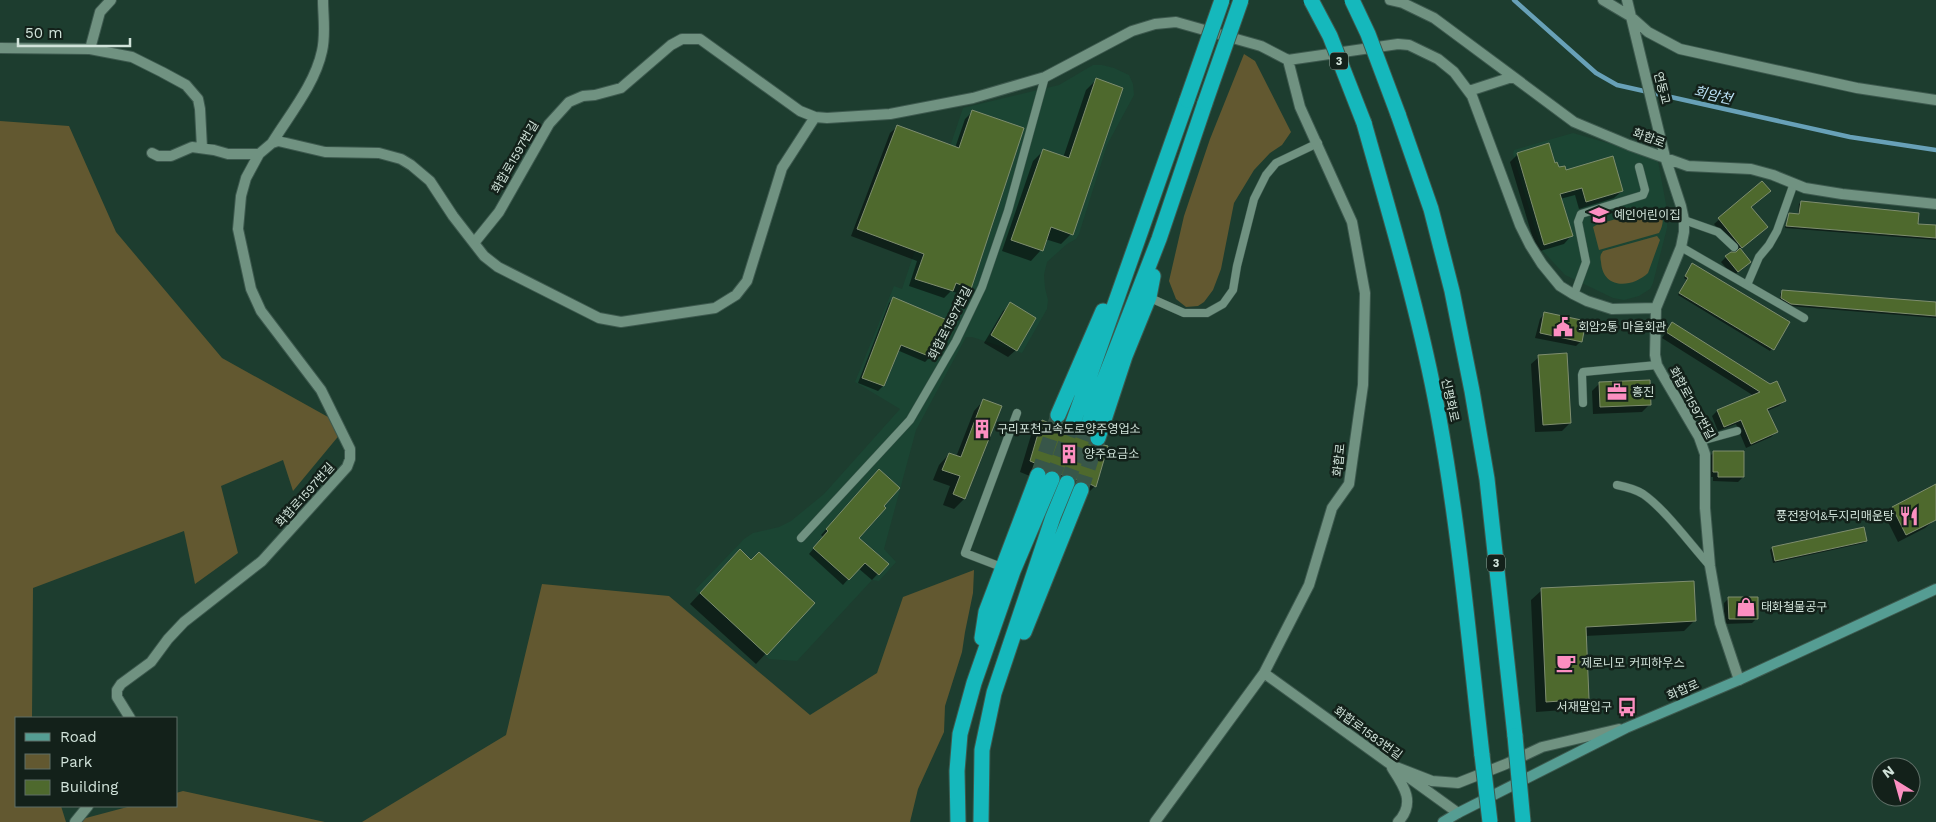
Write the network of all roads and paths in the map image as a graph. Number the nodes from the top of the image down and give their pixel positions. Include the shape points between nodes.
1 (111, 0) edge
2 (323, 0) edge
3 (1222, 0) edge
4 (1241, 0) edge
5 (1311, 0) edge
6 (1352, 0) edge
7 (1390, 0) edge
8 (1603, 0) edge
9 (1627, 0) edge
10 (1630, 16) junction
11 (0, 48) edge
12 (90, 49) junction
13 (1288, 60) junction
14 (1046, 77) junction
15 (1512, 77) junction
16 (1469, 91) junction
17 (1936, 100) edge
18 (815, 117) junction
19 (1662, 142) joint
20 (272, 143) junction
21 (1318, 143) junction
22 (202, 148) junction
23 (152, 154) dead end
24 (259, 154) junction
25 (1665, 157) junction
26 (1639, 167) dead end
27 (1794, 183) junction
28 (1154, 193) junction
29 (1936, 204) edge
30 (1684, 220) junction
31 (474, 243) junction
32 (1682, 247) junction
33 (1734, 247) dead end
34 (1747, 285) junction
35 (1144, 295) junction
36 (1574, 295) junction
37 (1656, 308) junction
38 (1804, 318) dead end
39 (1657, 365) junction
40 (1583, 403) dead end
41 (1017, 413) dead end
42 (1058, 415) tunnel mouth
43 (1072, 423) tunnel mouth
44 (1088, 426) tunnel mouth
45 (1737, 431) dead end
46 (1098, 438) tunnel mouth
47 (1701, 441) junction
48 (1045, 477) tunnel mouth
49 (1067, 483) tunnel mouth
50 (1617, 485) dead end
51 (1081, 490) tunnel mouth
52 (801, 538) dead end
53 (1710, 566) junction
54 (1008, 570) junction
55 (1936, 590) edge
56 (1264, 674) junction
57 (1739, 680) junction
58 (991, 709) junction
59 (129, 717) edge
60 (1626, 728) junction
61 (1390, 764) junction
62 (87, 807) edge
63 (1458, 813) junction
64 (75, 822) edge
65 (958, 822) edge
66 (981, 822) edge
67 (1155, 822) edge
68 (1398, 822) edge
69 (1443, 822) edge
70 (1490, 822) edge
71 (1523, 822) edge

1 - 12 street via 100,12
2 - 20 street, 화합로1597번길 via 322,51 315,71
3 - 28 highway, bridge
4 - 35 highway, bridge via 1159,239
5 - 70 highway, 신평화로 / 3, bridge via 1330,36 1364,123 1411,294 1438,411 1452,494
6 - 71 highway, 신평화로 / 3, bridge via 1368,34 1431,209 1452,291 1488,479
7 - 15 street, 화합로 via 1434,18
8 - 10 street
9 - 10 street, 연동교
10 - 17 street via 1648,32 1680,49 1857,88
10 - 19 street, 연동교
11 - 12 street
12 - 22 street via 132,57 186,85 198,99
13 - 14 street, 화합로1597번길 via 1261,46 1176,22 1155,24 1132,32
13 - 16 street via 1409,45 1438,59
13 - 21 street, 화합로 via 1300,106
14 - 18 street, 화합로1597번길 via 973,98 890,114
14 - 52 lane, 화합로1597번길 via 1008,211 982,287 956,342 910,420
15 - 16 street
15 - 25 street, 화합로 via 1574,122
16 - 36 street via 1530,245 1560,286
18 - 31 street, 화합로1597번길 via 800,111 700,40 682,39 621,88 569,102 548,124 499,212
18 - 31 street via 782,168 747,281 736,295 714,308 621,322 599,318 498,267
19 - 25 street, 화합로1597번길
20 - 24 street, 화합로1597번길
20 - 31 street via 296,144 325,152 379,153 401,159 430,181
21 - 35 lane via 1276,163 1266,174 1254,199 1233,290 1223,304 1207,314 1184,313
21 - 56 street, 화합로 via 1352,222 1365,293 1363,385 1349,484 1332,508 1309,585
22 - 23 street via 192,147 171,156
22 - 24 street via 228,154
24 - 59 street, 화합로1597번길 via 246,178 238,217 250,289 262,311 321,390 350,449 350,459 347,467 262,561 184,622 151,662 120,684 117,697
25 - 27 street, 화합로 via 1688,166 1750,169
25 - 30 street, 화합로1597번길
26 - 36 lane via 1645,190 1643,196 1579,216 1586,262
27 - 29 street, 화합로 via 1827,192
27 - 34 lane via 1777,231 1759,257
28 - 42 highway
28 - 43 highway
30 - 32 street, 화합로1597번길
30 - 33 lane via 1718,232
32 - 34 lane
32 - 37 street, 화합로1597번길
34 - 38 lane
35 - 44 highway via 1101,388
35 - 46 highway
36 - 37 street via 1612,309
37 - 39 street, 화합로1597번길
39 - 40 lane via 1584,372
39 - 47 street, 화합로1597번길
41 - 54 lane via 965,553
45 - 47 lane
47 - 53 street, 화합로1597번길 via 1706,464 1705,508
48 - 54 highway
49 - 58 highway via 1050,525
50 - 53 lane via 1638,491 1655,504
51 - 58 highway
53 - 57 street, 화합로1597번길 via 1720,623
54 - 65 highway via 960,734
55 - 57 main road, 화합로
56 - 61 street, 화합로1583번길
56 - 67 street, 화합로
57 - 60 main road, 화합로
58 - 66 highway via 982,750
60 - 61 street via 1542,747 1458,782 1432,782
60 - 63 main road, 화합로
61 - 63 street, 화합로1583번길
61 - 68 street via 1407,796 1407,808
62 - 64 street
63 - 69 main road, 화합로

